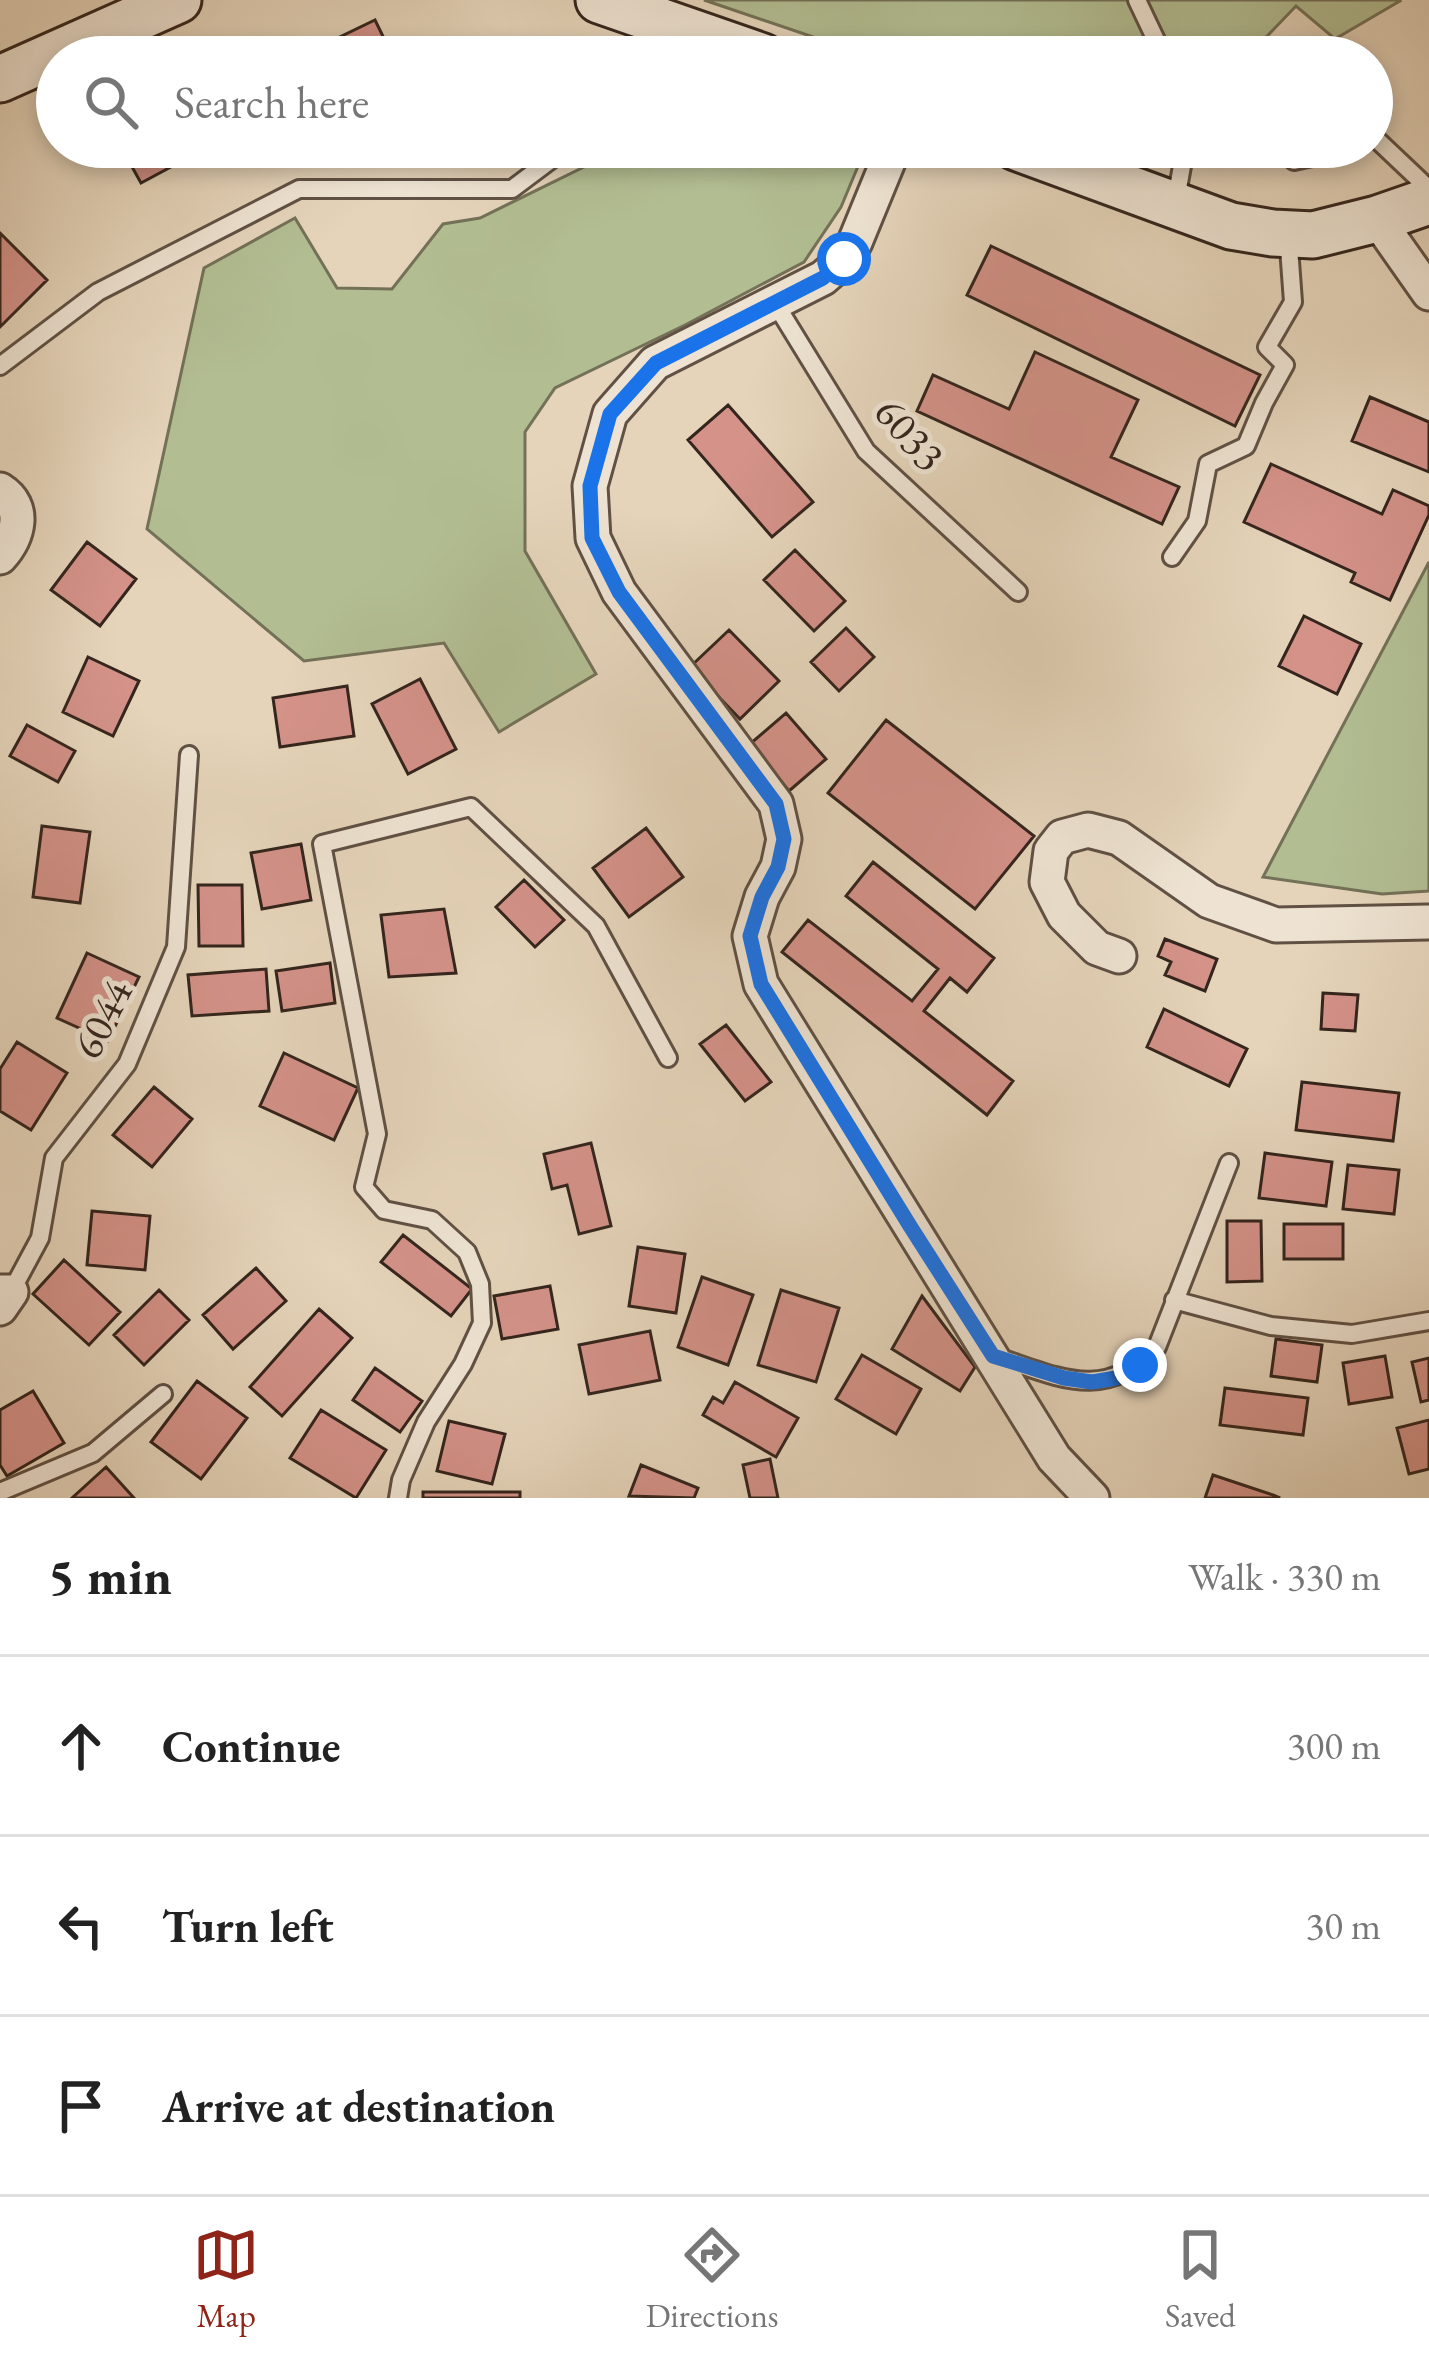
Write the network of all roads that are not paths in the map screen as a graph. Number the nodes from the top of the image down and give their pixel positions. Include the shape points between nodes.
1 (178, 0) edge
2 (599, 0) edge
3 (1137, 0) edge
4 (98, 36) edge
5 (703, 36) edge
6 (1154, 36) edge
7 (36, 64) edge
8 (0, 80) edge
9 (1393, 155) edge
10 (540, 168) edge
11 (885, 168) edge
12 (1074, 168) edge
13 (1181, 168) edge
14 (1429, 189) edge
15 (1429, 201) edge
16 (1175, 205) junction
17 (1377, 219) junction
18 (1288, 233) junction
19 (1429, 292) edge
20 (775, 303) junction
21 (0, 366) edge
22 (0, 490) edge
23 (0, 557) edge
24 (1172, 557) dead end
25 (1018, 592) dead end
26 (189, 755) dead end
27 (1429, 922) edge
28 (1119, 956) dead end
29 (668, 1058) dead end
30 (1229, 1163) dead end
31 (4, 1298) edge
32 (1174, 1300) junction
33 (1429, 1321) edge
34 (993, 1356) junction
35 (163, 1394) dead end
36 (0, 1492) edge
37 (398, 1498) edge
38 (1092, 1498) edge

1 - 4 street
2 - 5 street
3 - 6 lane
7 - 8 street
9 - 14 lane
10 - 21 lane via 512,189 299,189 98,292
11 - 20 street via 844,259
12 - 16 street
13 - 16 lane
15 - 17 street
16 - 18 street via 1231,226
17 - 18 street
17 - 19 street
18 - 24 lane via 1293,302 1267,347 1285,365 1246,446 1208,464 1197,521
20 - 25 lane, 6033 via 866,451
20 - 34 street via 656,363 610,414 590,486 592,538 619,592 776,804 784,839 750,936 761,984
22 - 23 street via 18,516 14,543
26 - 31 lane, 6044 via 176,947 127,1064 54,1158 40,1238
27 - 28 street via 1276,925 1209,901 1119,838 1088,830 1062,837 1051,851 1047,882 1096,948
29 - 37 lane via 596,926 471,807 322,844 377,1134 364,1187 384,1210 432,1220 466,1252 480,1284 482,1323 426,1422
30 - 32 lane
32 - 33 lane via 1271,1326 1352,1334
32 - 34 lane via 1157,1347 1116,1378 1064,1378
34 - 38 street via 1054,1458
35 - 36 lane via 93,1453

